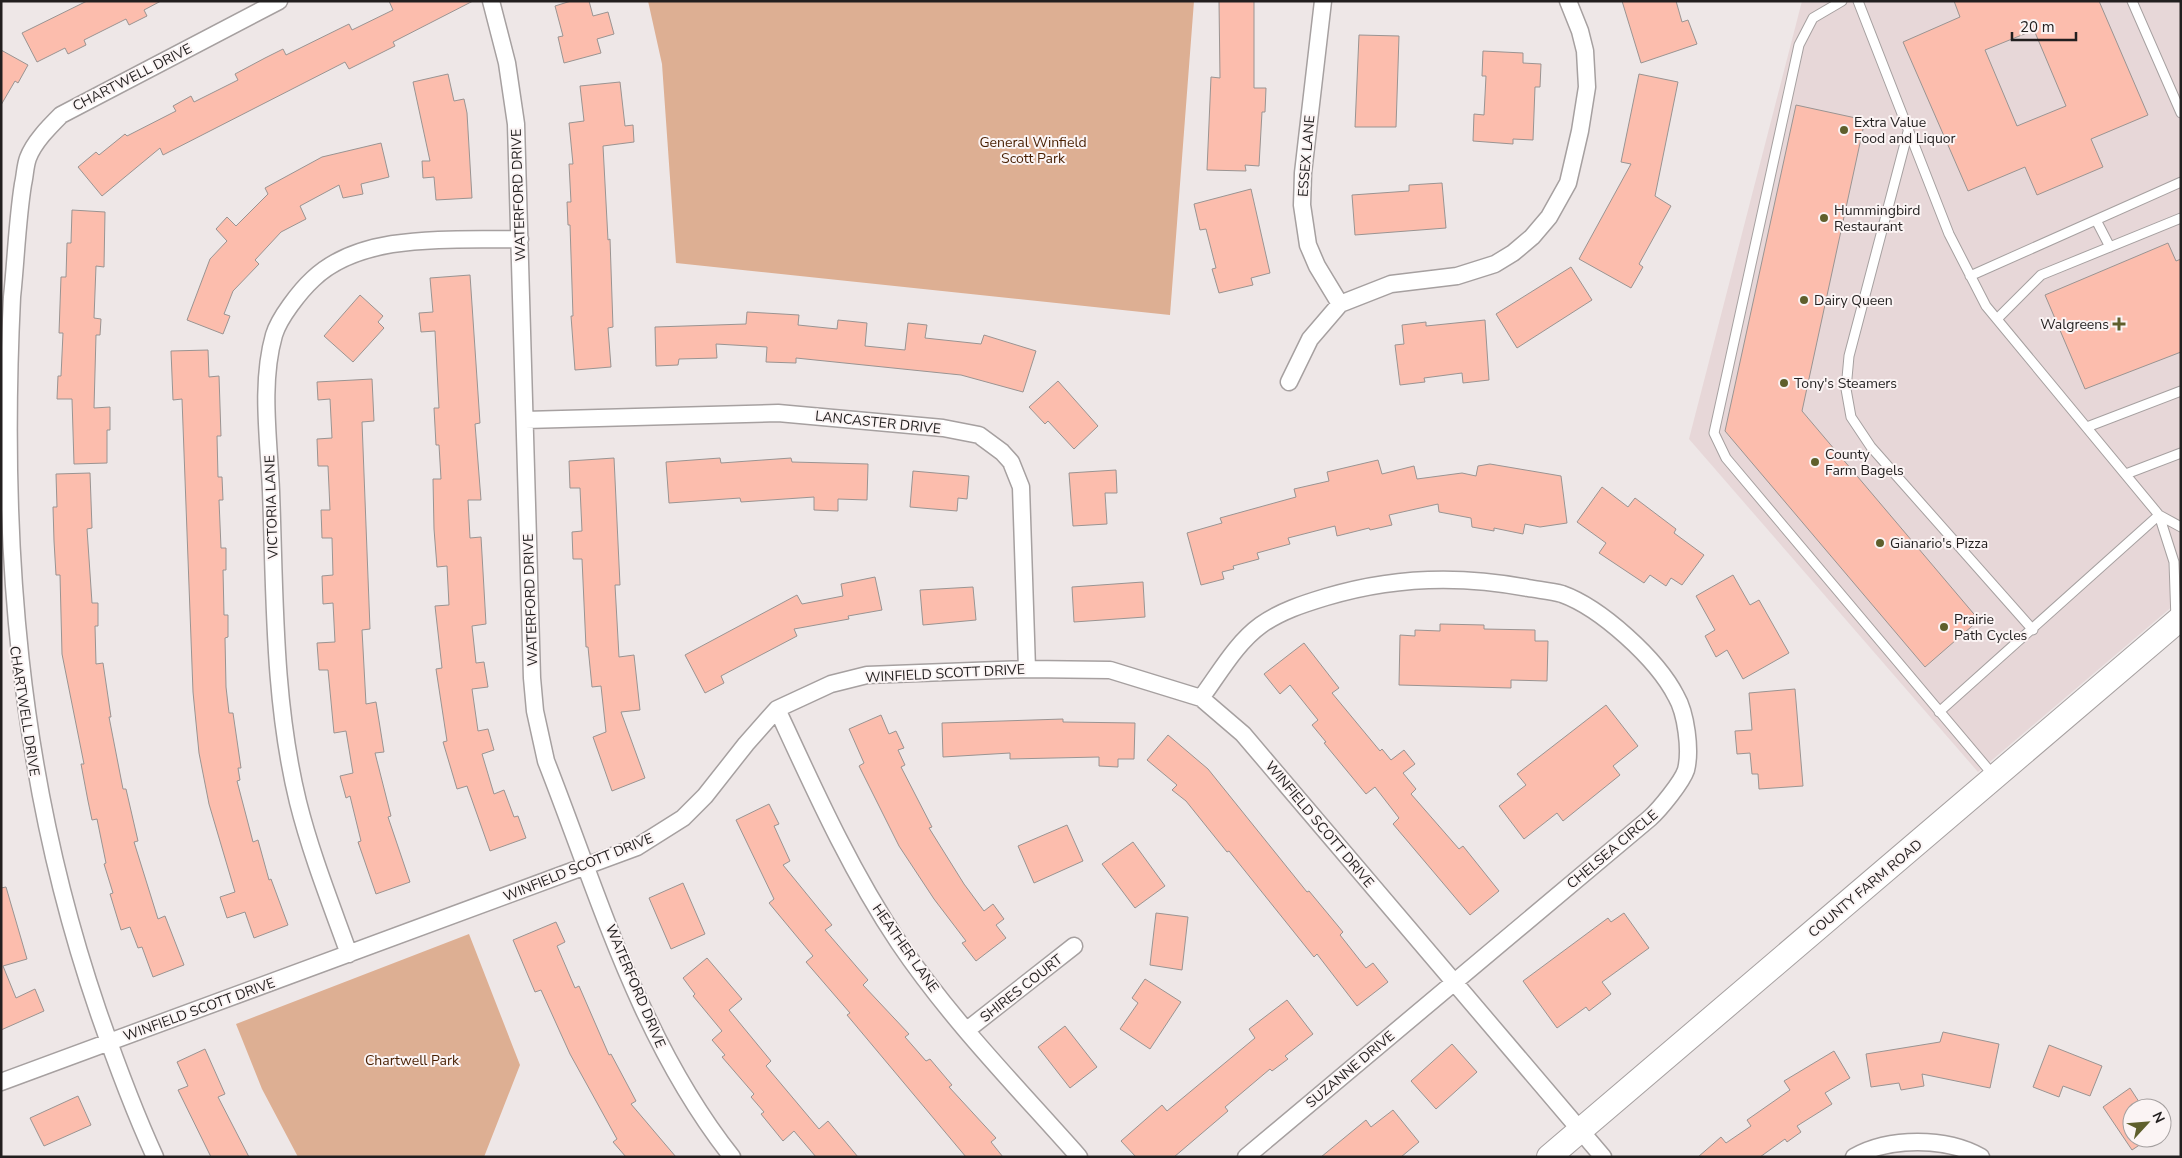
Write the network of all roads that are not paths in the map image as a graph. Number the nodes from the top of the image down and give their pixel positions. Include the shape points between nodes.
1 (279, 1) edge
2 (491, 1) edge
3 (1323, 1) edge
4 (1568, 1) edge
5 (1842, 1) edge
6 (1858, 1) edge
7 (2132, 1) edge
8 (2181, 113) edge
9 (1909, 128) junction
10 (2181, 182) edge
11 (2181, 218) edge
12 (2096, 220) junction
13 (520, 239) junction
14 (2110, 247) junction
15 (1970, 276) junction
16 (1340, 304) junction
17 (1997, 319) junction
18 (1289, 382) dead end
19 (2181, 391) edge
20 (525, 420) junction
21 (2087, 427) junction
22 (2181, 453) edge
23 (2126, 474) junction
24 (2, 476) edge
25 (2159, 515) junction
26 (2181, 527) edge
27 (2178, 620) edge
28 (2033, 630) junction
29 (1027, 669) junction
30 (1201, 698) junction
31 (777, 710) junction
32 (1940, 712) junction
33 (1995, 777) junction
34 (587, 867) junction
35 (1074, 946) dead end
36 (349, 954) junction
37 (1454, 981) junction
38 (967, 1030) junction
39 (109, 1043) junction
40 (1, 1082) edge
41 (1580, 1130) junction
42 (1975, 1153) edge
43 (155, 1157) edge
44 (732, 1157) edge
45 (1079, 1157) edge
46 (1246, 1157) edge
47 (1549, 1157) edge
48 (1602, 1157) edge
49 (1854, 1157) edge

1 - 24 street, CHARTWELL DRIVE via 72,108 44,132 28,158 9,339
2 - 13 street, WATERFORD DRIVE via 508,63 516,124
3 - 16 street, ESSEX LANE via 1302,205 1308,245
4 - 16 street via 1582,38 1587,87 1568,183 1549,217 1513,253 1486,267 1457,276 1391,284
5 - 32 lane via 1813,18 1799,45 1714,433 1726,458
6 - 9 lane
7 - 8 lane
9 - 15 lane via 1949,234
9 - 28 lane via 1850,356 1846,390 1851,417 1871,447
10 - 12 lane
11 - 14 lane
12 - 14 lane
12 - 15 lane
13 - 20 street, WATERFORD DRIVE
13 - 36 street, VICTORIA LANE via 394,242 356,252 331,264 313,278 297,296 274,334 267,396 280,703 298,803
14 - 17 lane via 2041,275
15 - 17 lane
16 - 18 street via 1310,339
17 - 21 lane
19 - 21 lane
20 - 29 street, LANCASTER DRIVE via 778,413 943,428 980,435 1011,462 1021,487
20 - 34 street, WATERFORD DRIVE via 535,711 546,761
21 - 23 lane
22 - 23 lane
23 - 25 lane
24 - 39 street, CHARTWELL DRIVE via 11,614 28,745 58,883
25 - 26 lane
25 - 27 lane via 2174,562
25 - 28 lane
27 - 33 main road, COUNTY FARM ROAD
28 - 32 lane
29 - 30 street, WINFIELD SCOTT DRIVE via 1110,670
29 - 31 street, WINFIELD SCOTT DRIVE via 867,675 831,684
30 - 37 street, WINFIELD SCOTT DRIVE via 1244,734
30 - 37 street, CHELSEA CIRCLE via 1248,637 1275,616 1296,606 1350,590 1392,582 1442,579 1508,584 1562,594 1601,616 1639,648 1668,683 1684,715 1686,770 1650,818
31 - 34 street, WINFIELD SCOTT DRIVE via 683,818 637,847
31 - 38 street, HEATHER LANE via 862,884 899,943
32 - 33 lane
33 - 41 main road, COUNTY FARM ROAD
34 - 36 street, WINFIELD SCOTT DRIVE
34 - 44 street, WATERFORD DRIVE via 628,976 659,1044 694,1105
35 - 38 street, SHIRES COURT
36 - 39 street, WINFIELD SCOTT DRIVE
37 - 41 street, WINFIELD SCOTT DRIVE
37 - 46 street, SUZANNE DRIVE
38 - 45 street, HEATHER LANE
39 - 40 street, WINFIELD SCOTT DRIVE
39 - 43 street, CHARTWELL DRIVE
41 - 47 main road, COUNTY FARM ROAD
41 - 48 street, WINFIELD SCOTT DRIVE
42 - 49 street via 1934,1143 1899,1143 1866,1150

